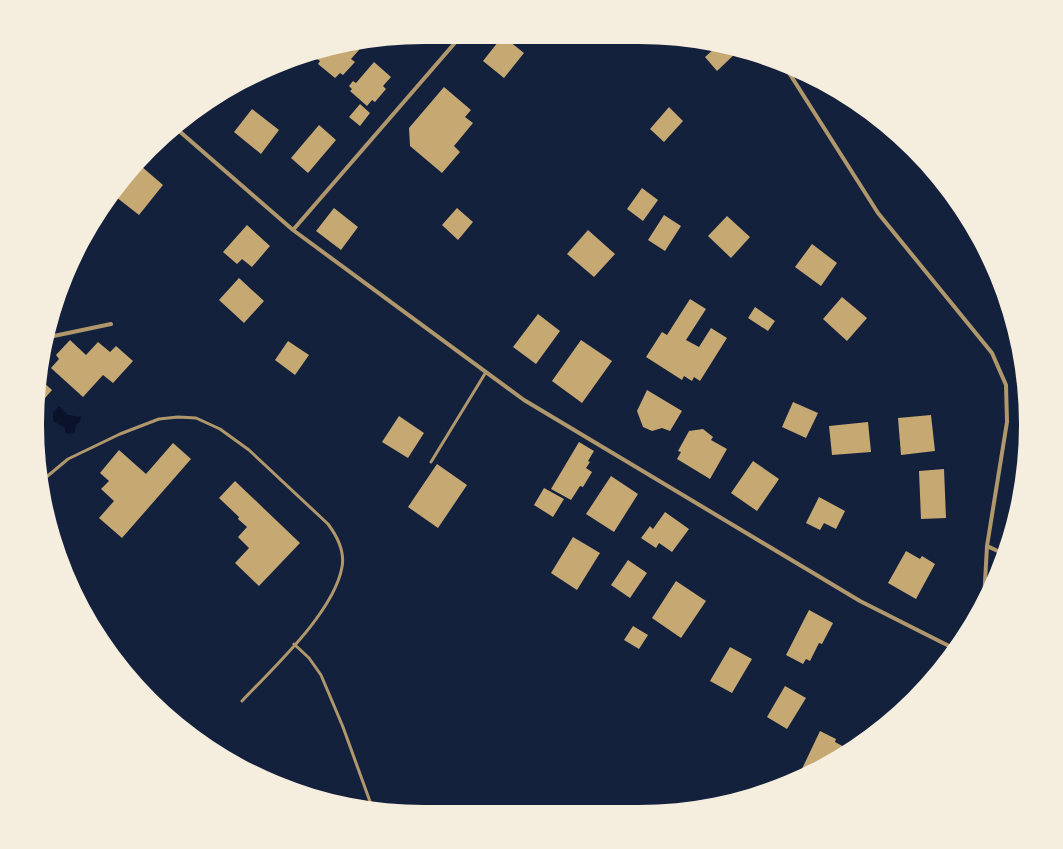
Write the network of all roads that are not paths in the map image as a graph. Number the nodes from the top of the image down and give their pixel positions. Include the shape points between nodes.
1 (454, 44) edge
2 (791, 76) edge
3 (181, 133) edge
4 (293, 230) junction
5 (112, 324) dead end
6 (55, 336) edge
7 (486, 372) junction
8 (431, 462) dead end
9 (47, 476) edge
10 (987, 546) junction
11 (997, 551) edge
12 (985, 581) edge
13 (294, 644) junction
14 (948, 645) edge
15 (242, 700) dead end
16 (370, 801) edge

1 - 4 street
2 - 10 street via 878,213 992,353 1006,385 1007,422
3 - 4 street
4 - 7 street
5 - 6 street
7 - 8 lane
7 - 14 street via 524,400 860,601
9 - 13 lane via 82,452 159,419 196,418 220,429 249,450 328,524 341,550 342,566 335,590 322,611
10 - 11 street
10 - 12 street
13 - 15 lane
13 - 16 lane via 310,658 320,675

